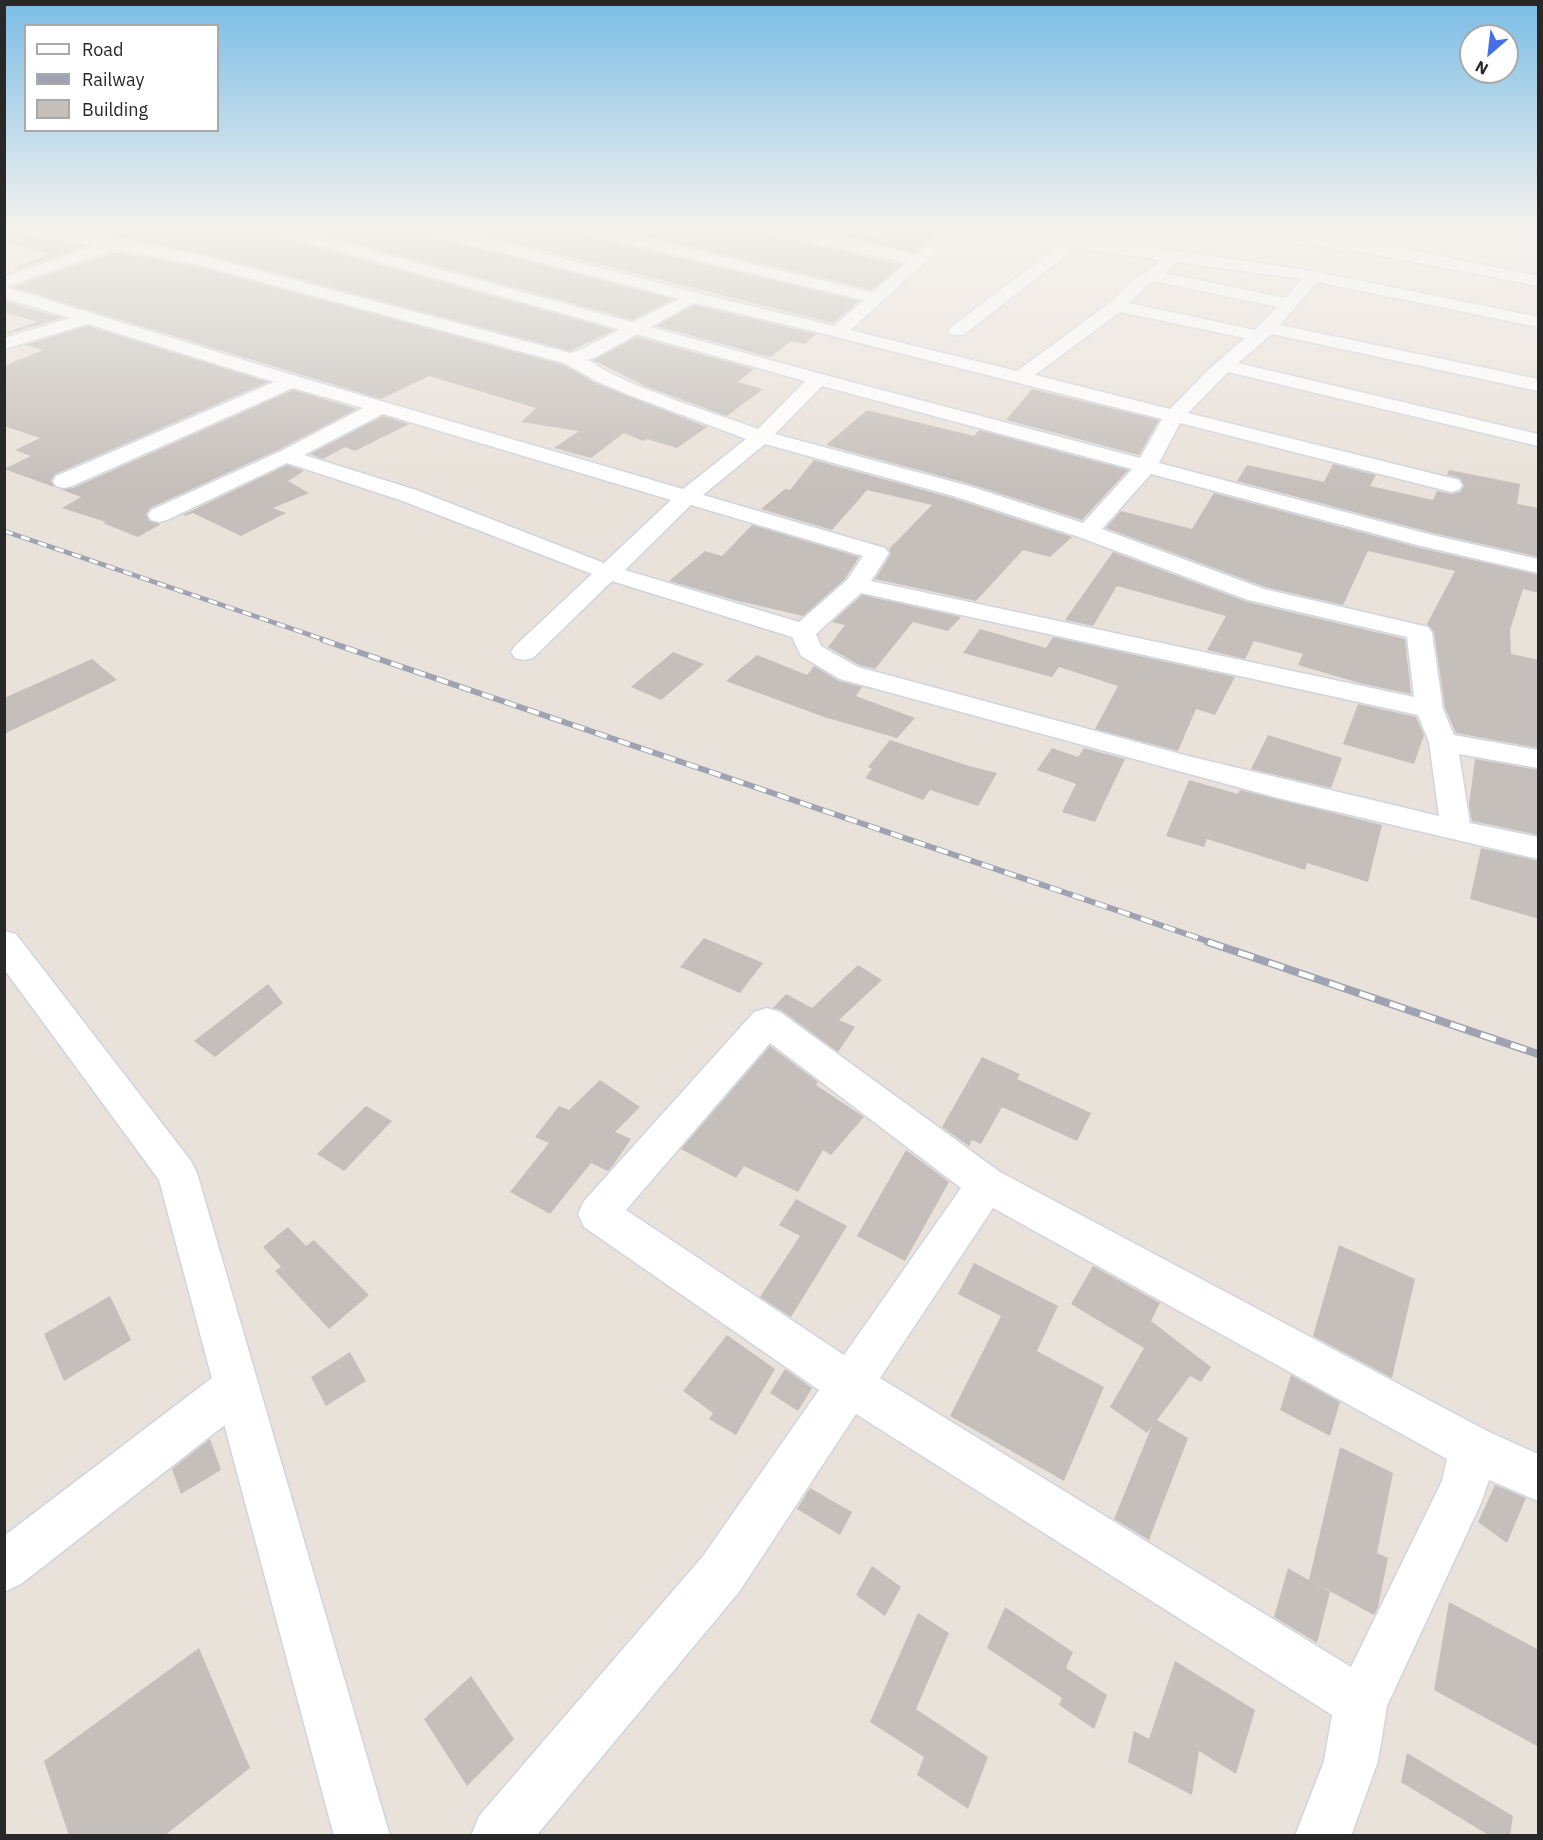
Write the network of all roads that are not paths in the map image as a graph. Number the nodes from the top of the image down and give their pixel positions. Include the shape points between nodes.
1 (75, 314) edge
2 (402, 314) edge
3 (576, 314) edge
4 (662, 314) edge
5 (762, 314) edge
6 (857, 314) edge
7 (980, 314) edge
8 (1106, 314) edge
9 (1161, 314) edge
10 (1279, 314) edge
11 (1499, 314) edge
12 (88, 318) junction
13 (1539, 322) edge
14 (633, 330) junction
15 (957, 331) dead end
16 (837, 332) junction
17 (1263, 332) junction
18 (4, 344) edge
19 (571, 359) junction
20 (968, 363) junction
21 (1225, 366) junction
22 (1021, 377) junction
23 (953, 378) dead end
24 (818, 379) junction
25 (292, 381) junction
26 (1539, 385) edge
27 (938, 392) dead end
28 (381, 407) junction
29 (923, 407) junction
30 (1174, 416) junction
31 (761, 437) junction
32 (1539, 440) edge
33 (288, 455) junction
34 (1146, 466) junction
35 (64, 481) dead end
36 (1451, 485) dead end
37 (686, 498) junction
38 (159, 515) dead end
39 (1087, 532) junction
40 (1539, 566) edge
41 (607, 572) junction
42 (856, 585) junction
43 (803, 632) junction
44 (524, 652) dead end
45 (1430, 709) junction
46 (1443, 742) junction
47 (1539, 759) edge
48 (1456, 831) junction
49 (1539, 848) edge
50 (4, 943) edge
51 (986, 1184) junction
52 (850, 1385) junction
53 (237, 1387) junction
54 (1473, 1448) junction
55 (1539, 1478) edge
56 (4, 1567) edge
57 (1361, 1703) junction
58 (363, 1836) edge
59 (499, 1836) edge
60 (1323, 1836) edge

1 - 12 street
2 - 19 street
3 - 14 street
4 - 14 street
5 - 16 street
6 - 16 street
7 - 15 street
8 - 22 street
9 - 17 street
10 - 17 street
11 - 13 street
12 - 18 street
12 - 25 street
14 - 19 street
14 - 24 street
16 - 20 street
17 - 21 street
17 - 26 street
19 - 31 street via 636,392
20 - 22 street
20 - 23 street
21 - 30 street
21 - 32 street
22 - 30 street
24 - 29 street
24 - 31 street
25 - 28 street
25 - 35 street
27 - 29 street
28 - 33 street
28 - 37 street
29 - 34 street
30 - 34 street
30 - 36 street
31 - 37 street
31 - 39 street via 961,491
33 - 38 street
33 - 41 street via 302,463 408,495
34 - 39 street
34 - 40 street
37 - 41 street
37 - 42 street via 877,553
39 - 45 street via 1257,595 1419,632
41 - 43 street
41 - 44 street
42 - 43 street
42 - 45 street
43 - 48 street via 810,650 849,673 1113,747
45 - 46 street
46 - 47 street
46 - 48 street
48 - 49 street
50 - 53 street via 177,1173
51 - 52 street
51 - 52 street via 767,1022 598,1214
51 - 54 street
52 - 57 street
52 - 59 street via 721,1574
53 - 56 street
53 - 58 street
54 - 55 street
54 - 57 street via 1464,1486
57 - 60 street via 1351,1761

